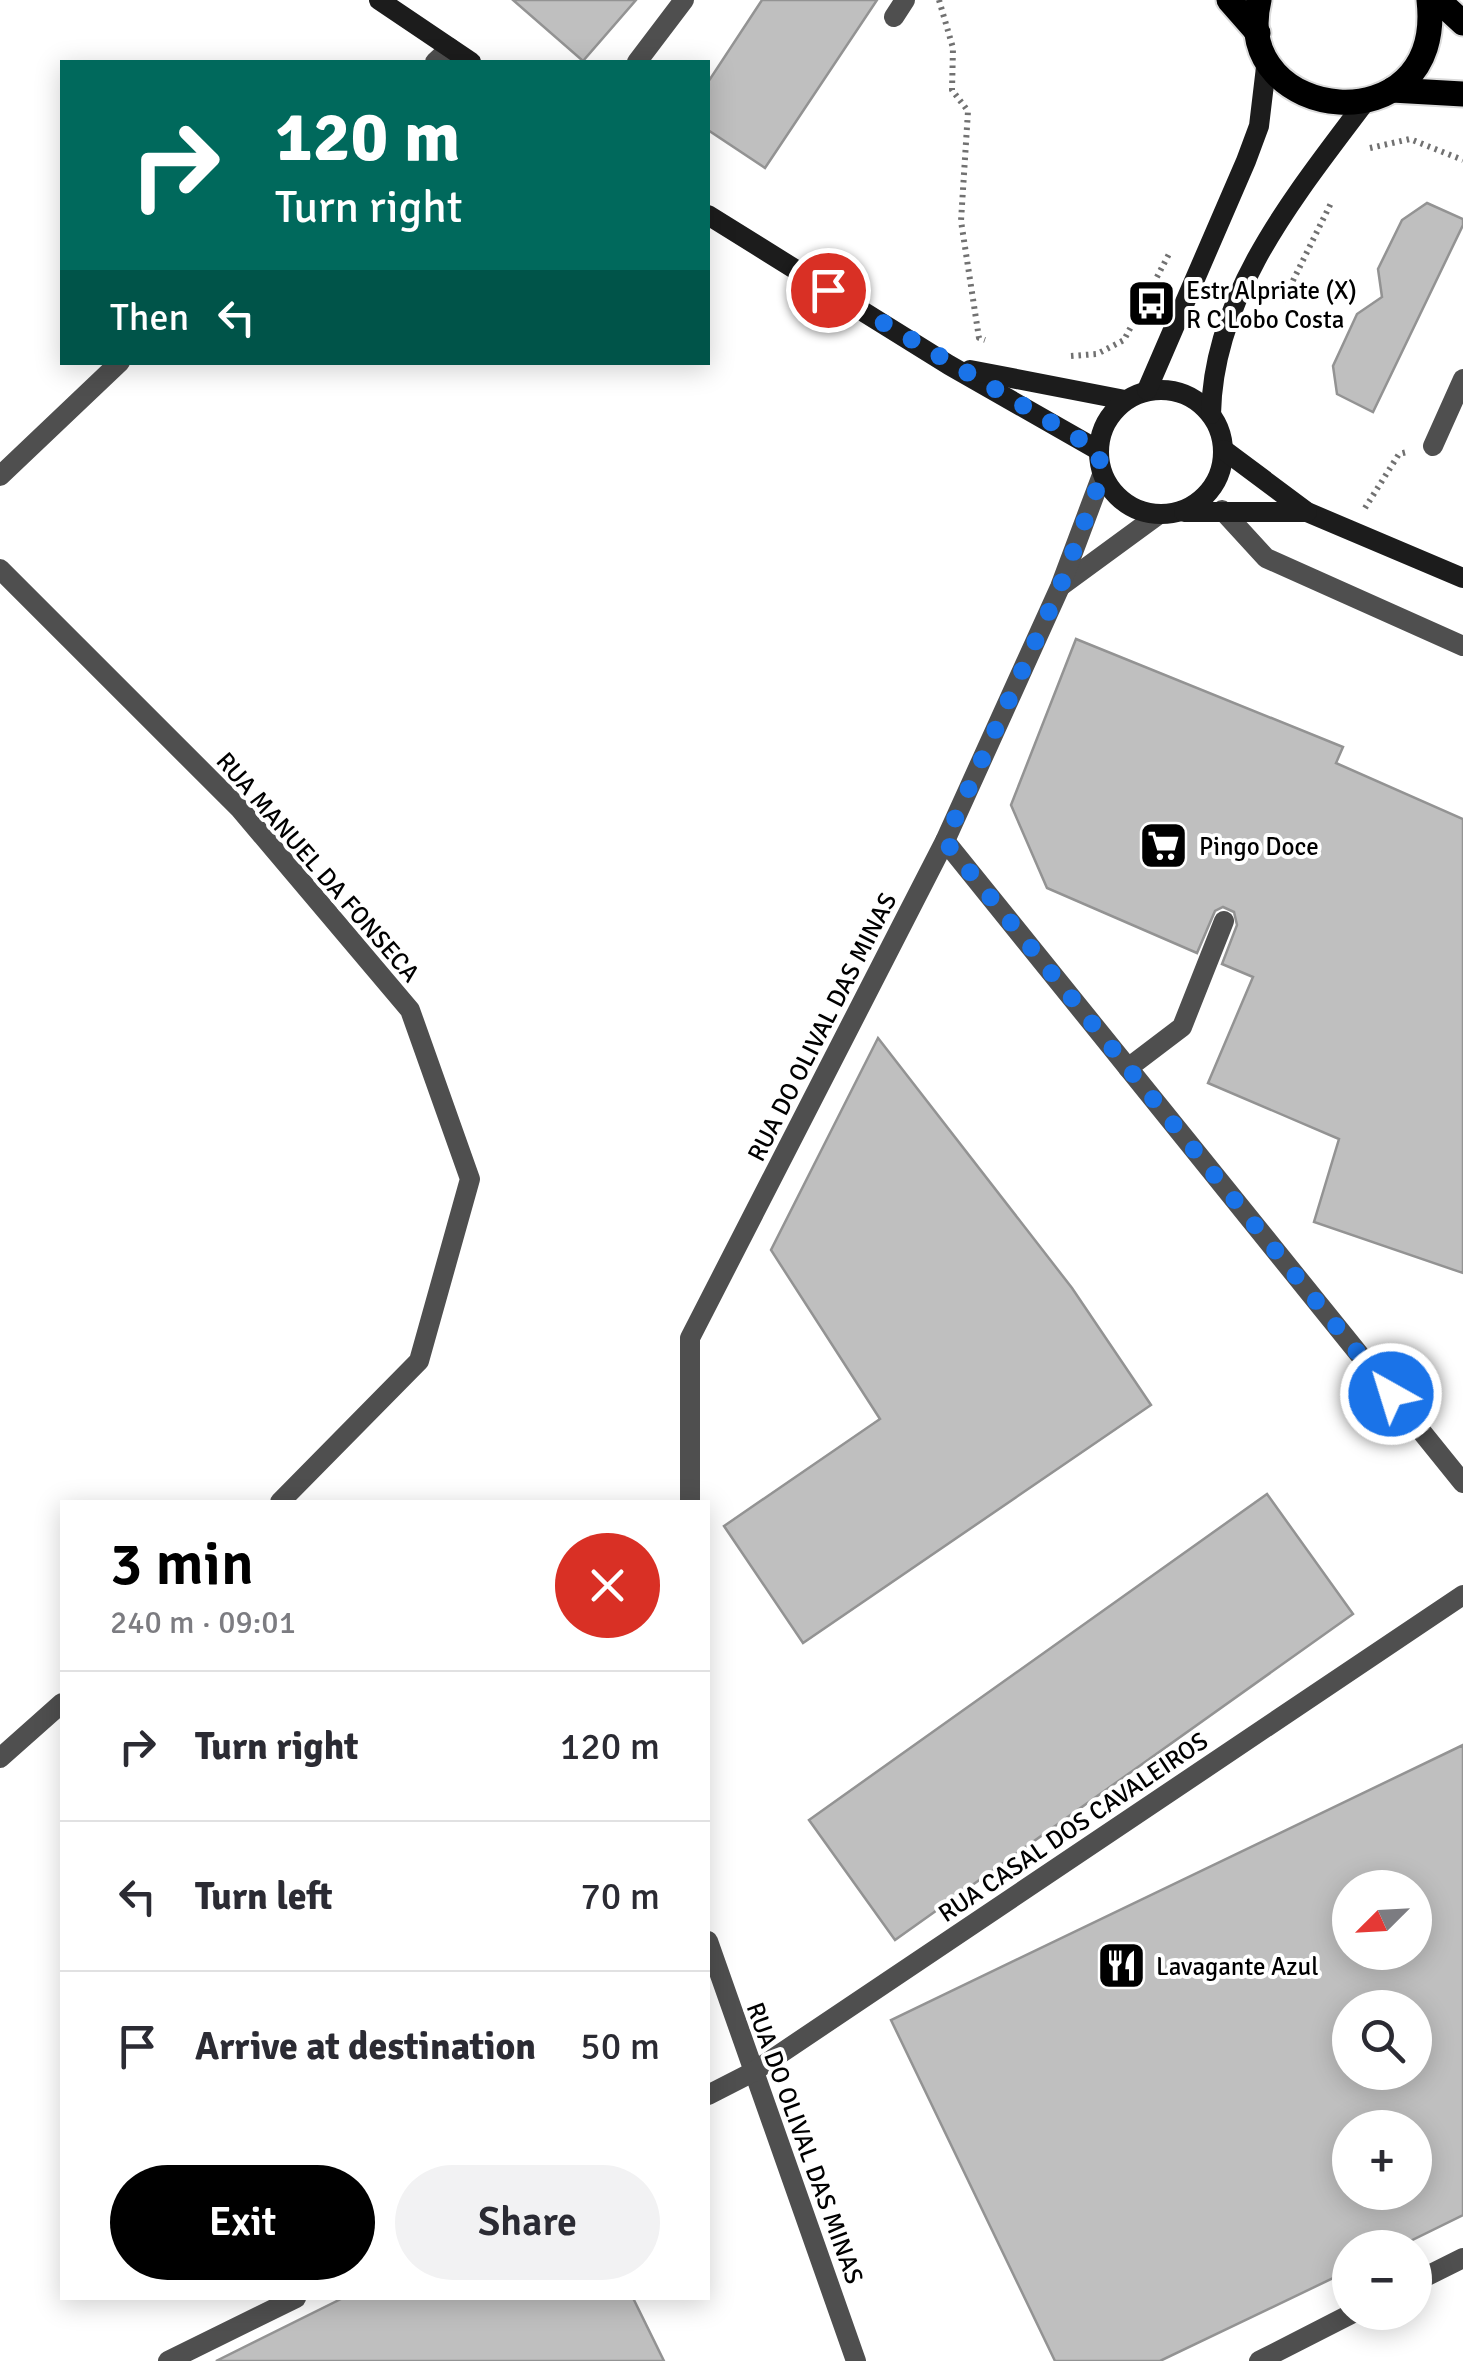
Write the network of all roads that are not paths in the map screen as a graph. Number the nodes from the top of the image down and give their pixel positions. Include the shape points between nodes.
1 (379, 0) edge
2 (684, 0) edge
3 (1229, 0) edge
4 (1259, 0) edge
5 (1429, 0) edge
6 (1438, 0) edge
7 (1463, 22) edge
8 (1258, 33) junction
9 (443, 55) edge
10 (1267, 59) junction
11 (639, 60) edge
12 (1392, 90) junction
13 (1463, 94) edge
14 (1364, 102) junction
15 (710, 216) edge
16 (948, 364) junction
17 (117, 365) edge
18 (1463, 379) edge
19 (1147, 390) junction
20 (1125, 400) junction
21 (1211, 414) junction
22 (1433, 446) road end
23 (1098, 450) junction
24 (1224, 450) junction
25 (1102, 475) junction
26 (0, 476) edge
27 (1222, 510) junction
28 (1307, 512) junction
29 (1168, 514) junction
30 (0, 568) edge
31 (1463, 578) edge
32 (1060, 587) junction
33 (1463, 646) edge
34 (945, 841) junction
35 (1224, 921) dead end
36 (1128, 1068) junction
37 (1463, 1482) edge
38 (282, 1500) edge
39 (690, 1500) edge
40 (1463, 1595) edge
41 (60, 1704) edge
42 (0, 1758) edge
43 (710, 1948) edge
44 (752, 2072) junction
45 (710, 2093) edge
46 (1463, 2258) edge
47 (1432, 2274) edge
48 (292, 2300) edge
49 (1332, 2324) edge
50 (168, 2361) edge
51 (856, 2361) edge
52 (1259, 2361) edge

1 - 9 street
2 - 11 street
3 - 8 main road
4 - 8 main road
5 - 12 main road via 1427,43 1414,69
6 - 7 main road
8 - 10 main road
10 - 14 main road via 1306,96
10 - 19 street via 1259,126
12 - 13 main road
12 - 14 main road
14 - 21 street via 1293,198 1243,284 1212,375
15 - 16 street
16 - 20 street
16 - 23 street
17 - 26 street
18 - 22 street
19 - 20 street
19 - 21 street via 1193,398
20 - 23 street via 1111,413
21 - 24 street
23 - 25 street
24 - 28 street
24 - 29 street via 1218,477 1202,500
25 - 29 street via 1124,503
25 - 32 street, RUA DO OLIVAL DAS MINAS
27 - 28 street
27 - 29 street
27 - 33 street via 1266,558
28 - 31 street
29 - 32 street, RUA DO OLIVAL DAS MINAS
30 - 38 street, RUA MANUEL DA FONSECA via 240,809 410,1010 470,1179 419,1361
32 - 34 street, RUA DO OLIVAL DAS MINAS
34 - 36 street
34 - 39 street, RUA DO OLIVAL DAS MINAS via 690,1338
35 - 36 street via 1182,1027
36 - 37 street
40 - 44 street, RUA CASAL DOS CAVALEIROS
41 - 42 street
43 - 44 street, RUA DO OLIVAL DAS MINAS
44 - 45 street, RUA CASAL DOS CAVALEIROS
44 - 51 street, RUA DO OLIVAL DAS MINAS
46 - 47 street
48 - 50 street
49 - 52 street

